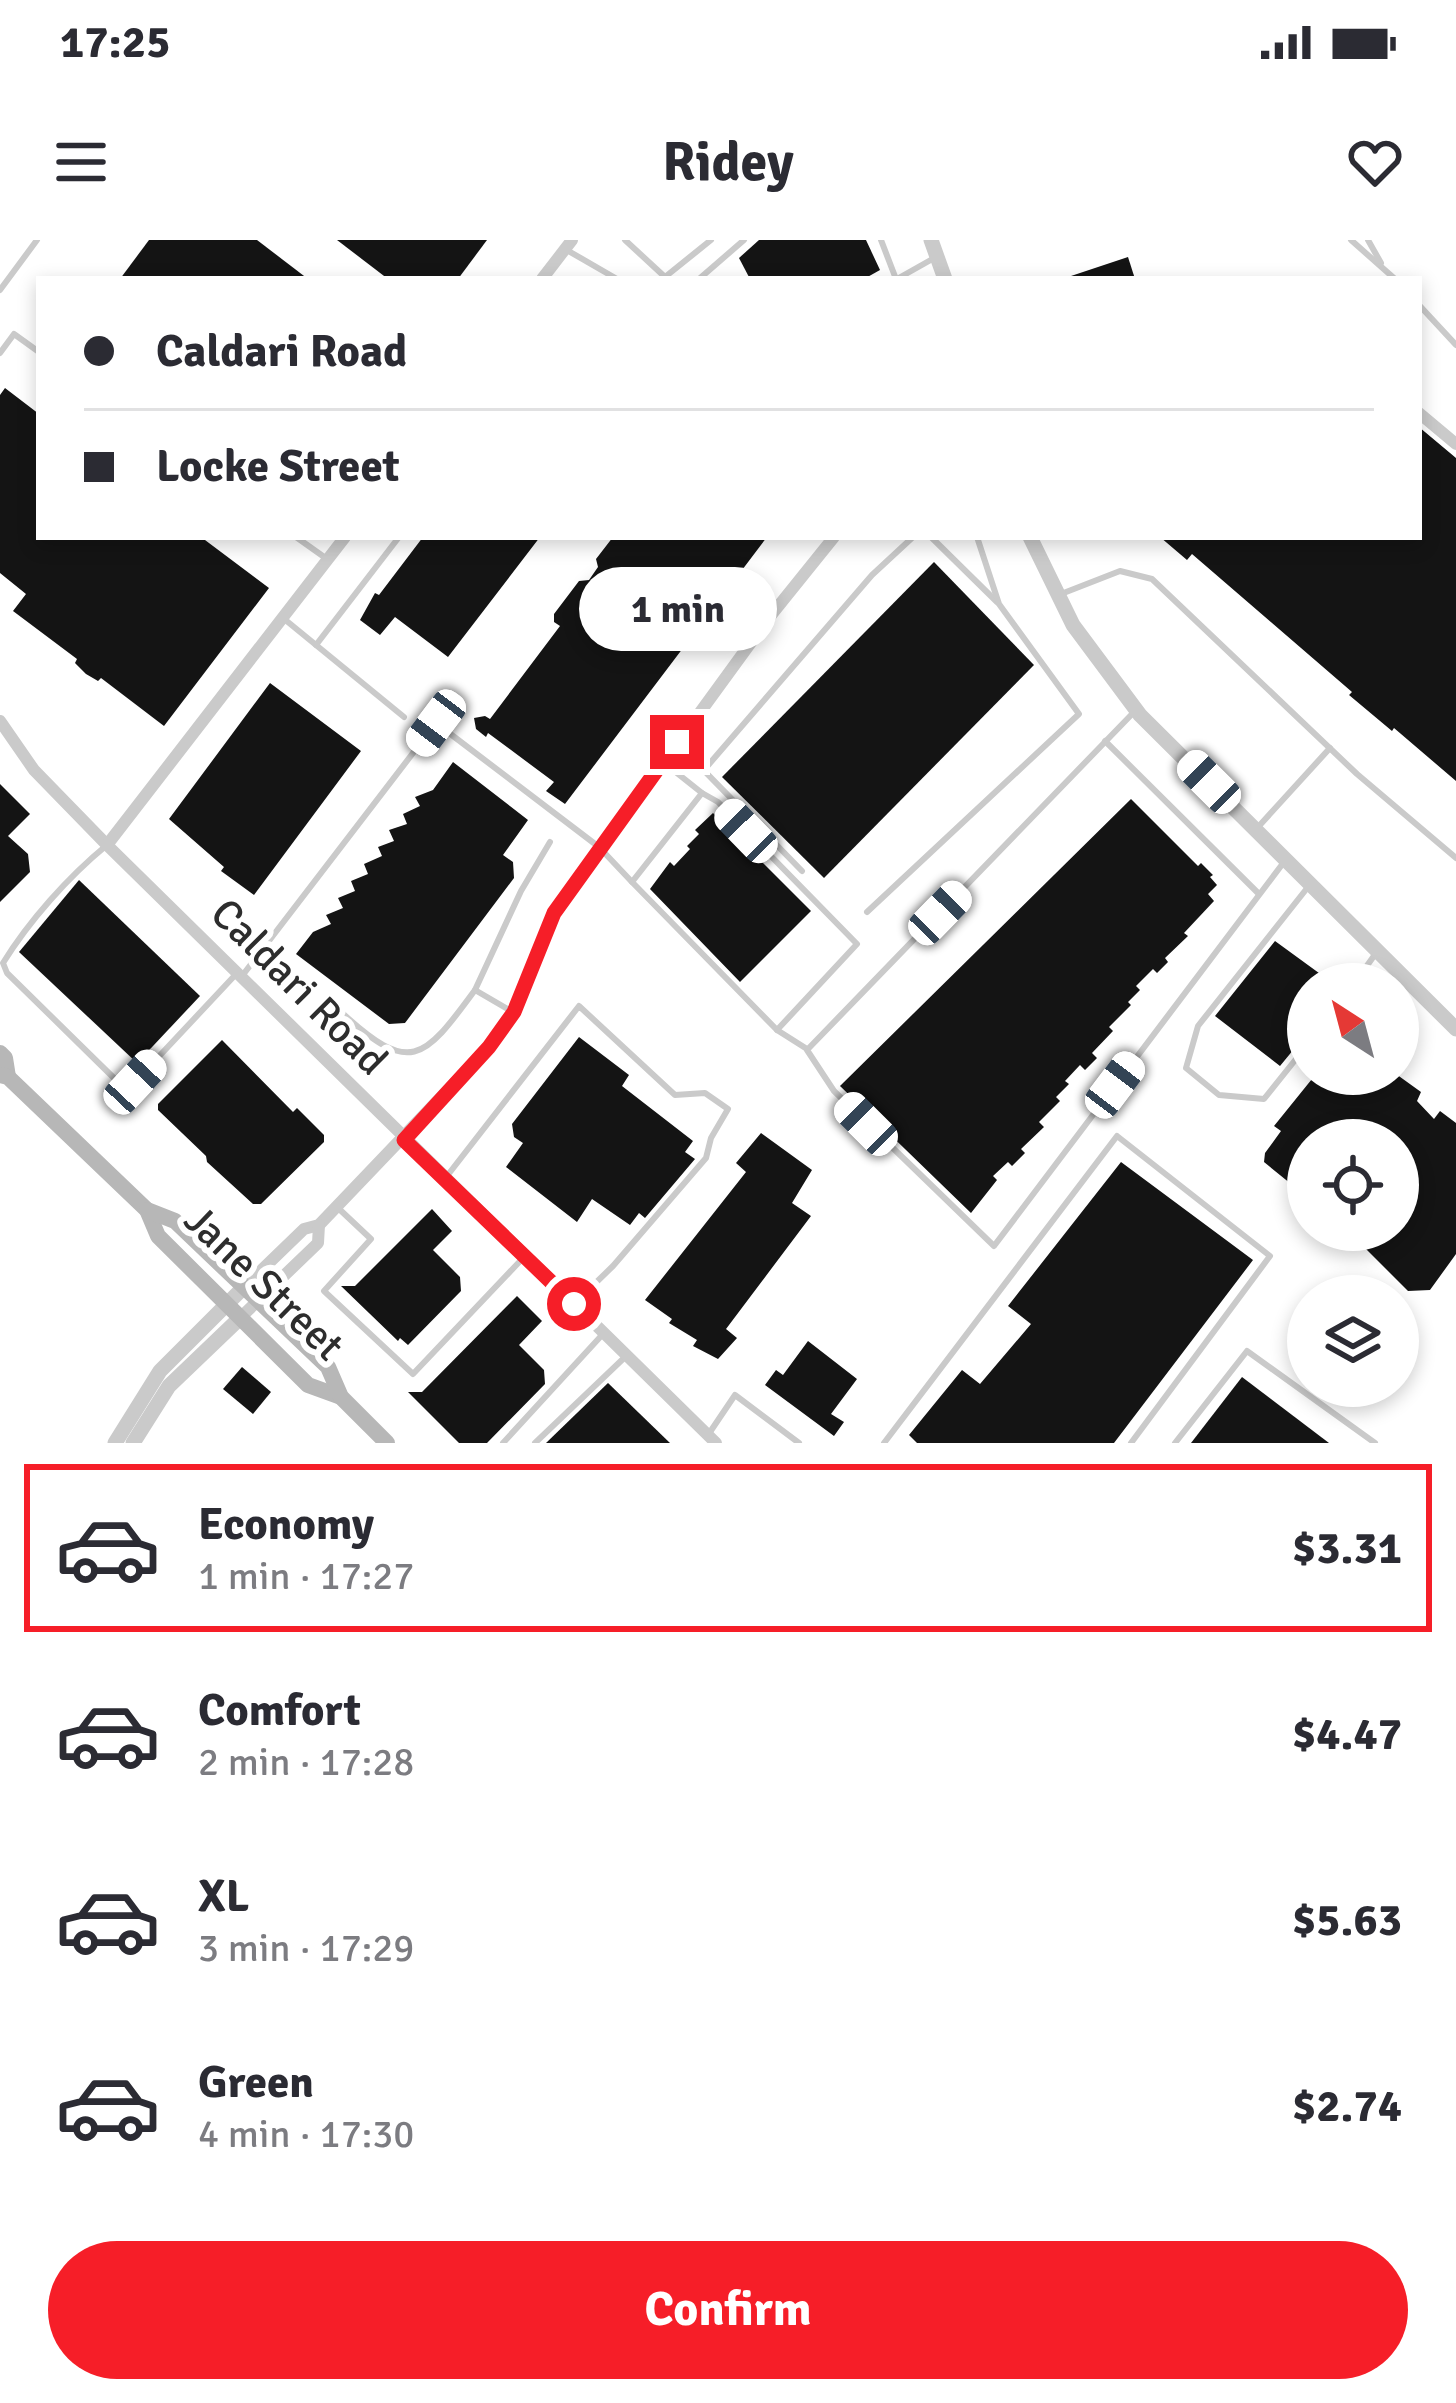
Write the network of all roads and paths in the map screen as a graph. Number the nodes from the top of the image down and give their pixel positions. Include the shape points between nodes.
1 (37, 240) edge
2 (625, 240) edge
3 (711, 240) edge
4 (744, 240) edge
5 (881, 240) edge
6 (1352, 240) edge
7 (1368, 240) edge
8 (568, 245) edge
9 (934, 248) edge
10 (1383, 266) junction
11 (544, 276) edge
12 (613, 276) edge
13 (664, 276) edge
14 (666, 276) edge
15 (702, 276) edge
16 (896, 276) edge
17 (901, 276) edge
18 (1392, 276) edge
19 (0, 290) edge
20 (1422, 308) edge
21 (1456, 345) edge
22 (36, 350) edge
23 (0, 352) edge
24 (1422, 415) edge
25 (1456, 444) edge
26 (300, 540) edge
27 (344, 540) edge
28 (397, 540) edge
29 (832, 540) edge
30 (910, 540) edge
31 (934, 540) edge
32 (978, 540) edge
33 (1031, 540) edge
34 (328, 560) junction
35 (1058, 596) junction
36 (999, 604) junction
37 (283, 618) junction
38 (316, 645) junction
39 (1136, 710) junction
40 (404, 717) dead end
41 (3, 731) edge
42 (677, 742) junction
43 (1105, 742) junction
44 (1330, 748) junction
45 (663, 761) junction
46 (704, 770) junction
47 (701, 793) junction
48 (1256, 829) junction
49 (550, 842) dead end
50 (107, 845) junction
51 (599, 847) junction
52 (1456, 858) edge
53 (1286, 859) junction
54 (802, 871) dead end
55 (632, 882) junction
56 (1311, 884) junction
57 (1258, 893) junction
58 (867, 912) dead end
59 (1378, 950) junction
60 (1369, 963) edge
61 (240, 974) junction
62 (475, 990) junction
63 (340, 1011) dead end
64 (514, 1012) junction
65 (1456, 1028) edge
66 (777, 1030) junction
67 (808, 1050) junction
68 (0, 1053) edge
69 (1287, 1071) edge
70 (4, 1076) edge
71 (404, 1140) junction
72 (444, 1179) junction
73 (338, 1207) junction
74 (147, 1210) junction
75 (320, 1225) junction
76 (524, 1257) junction
77 (244, 1287) junction
78 (259, 1302) junction
79 (574, 1304) junction
80 (233, 1311) junction
81 (604, 1333) junction
82 (627, 1355) junction
83 (341, 1397) junction
84 (712, 1439) edge
85 (115, 1443) edge
86 (133, 1443) edge
87 (387, 1443) edge
88 (502, 1443) edge
89 (535, 1443) edge
90 (799, 1443) edge
91 (884, 1443) edge
92 (1130, 1443) edge
93 (1175, 1443) edge
94 (1375, 1443) edge

1 - 19 lane
2 - 13 lane
3 - 14 lane
4 - 15 lane
5 - 16 lane
6 - 10 lane
7 - 10 lane
8 - 11 street
8 - 12 lane
9 - 17 lane
10 - 18 lane
20 - 21 lane
22 - 23 lane via 14,334
24 - 25 street
26 - 34 lane
27 - 34 street
28 - 38 lane
29 - 42 street
30 - 46 lane
31 - 36 lane
32 - 36 lane
33 - 35 street
34 - 37 street
35 - 39 street
35 - 44 lane via 1120,571 1151,579
36 - 58 lane via 1079,714
37 - 38 lane
37 - 50 street
38 - 40 lane
39 - 43 lane
39 - 48 street
41 - 50 street, Caldari Road
42 - 45 street
42 - 46 lane
43 - 57 lane
43 - 67 lane
44 - 48 lane
44 - 52 lane
45 - 47 lane
45 - 51 street
46 - 54 lane
47 - 55 lane
47 - 66 lane via 856,944
48 - 53 street
49 - 62 lane
50 - 61 street, Caldari Road
50 - 61 lane via 3,964 119,1083 135,1082
51 - 55 lane
51 - 61 lane via 436,723
51 - 64 street via 554,913
53 - 56 street
53 - 57 lane
55 - 66 lane
56 - 59 street
56 - 69 lane via 1198,1026 1186,1068 1219,1095 1264,1100
57 - 67 lane via 994,1246 833,1091
59 - 60 lane
59 - 65 street
61 - 71 street, Caldari Road
62 - 63 lane via 438,1040 409,1054 375,1043
62 - 64 lane
64 - 71 street
66 - 67 lane
68 - 70 main road, Jane Street
70 - 74 main road, Jane Street
71 - 72 street, Caldari Road
71 - 73 street
72 - 76 street, Caldari Road
72 - 79 lane via 579,1006 675,1095 705,1094 728,1108 706,1158
73 - 75 street
73 - 76 lane via 371,1239 324,1291 413,1374
74 - 77 main road, Jane Street via 176,1221
74 - 80 main road, Jane Street via 158,1236
75 - 77 street via 304,1229
75 - 78 street via 318,1243
76 - 79 street, Caldari Road
77 - 78 main road, Jane Street
77 - 80 street
78 - 80 street
78 - 83 main road, Jane Street via 328,1367
79 - 81 street, Caldari Road
80 - 83 main road, Jane Street via 308,1385
80 - 85 street via 160,1371
80 - 86 street
81 - 82 street, Caldari Road
81 - 88 lane
82 - 84 street, Caldari Road
82 - 89 lane
83 - 87 main road, Jane Street
84 - 90 lane via 735,1395
91 - 92 lane via 1117,1136 1270,1256
93 - 94 lane via 1247,1351

